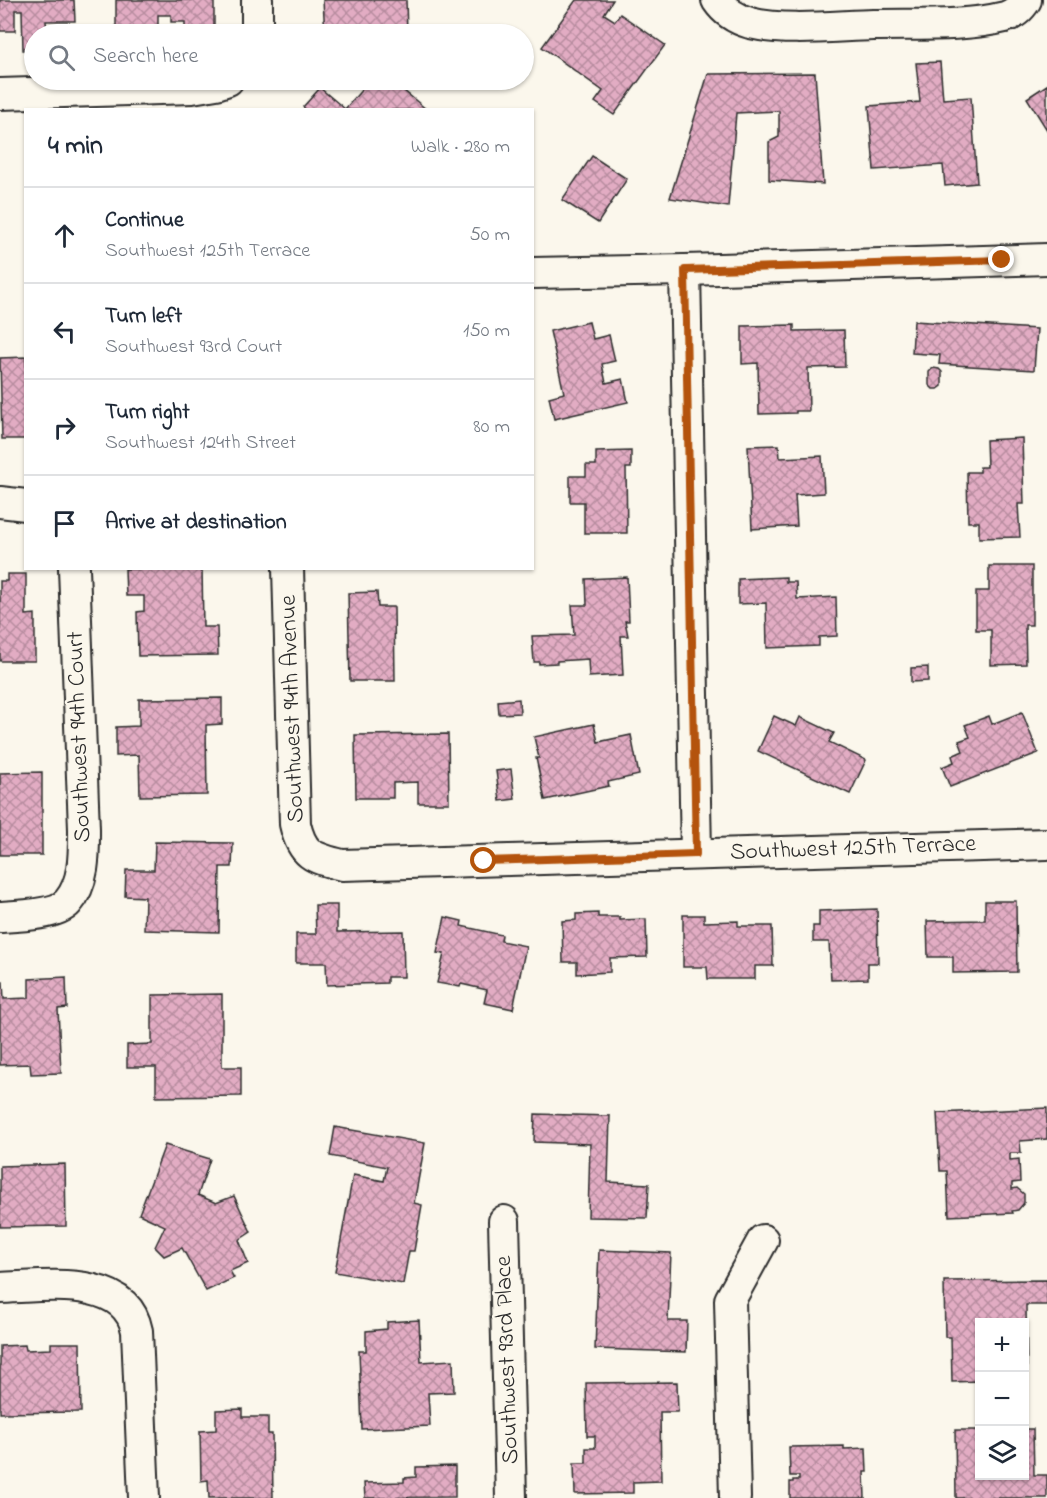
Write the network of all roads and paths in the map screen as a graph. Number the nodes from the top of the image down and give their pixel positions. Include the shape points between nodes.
1 (257, 0) edge
2 (1026, 0) edge
3 (727, 10) edge
4 (257, 24) edge
5 (128, 90) edge
6 (0, 94) edge
7 (1047, 259) edge
8 (685, 270) junction
9 (534, 273) edge
10 (0, 502) edge
11 (24, 505) edge
12 (74, 570) edge
13 (288, 570) edge
14 (1047, 844) edge
15 (303, 849) joint
16 (696, 854) junction
17 (0, 917) edge
18 (504, 1221) dead end
19 (763, 1240) dead end
20 (0, 1288) edge
21 (144, 1498) edge
22 (511, 1498) edge
23 (735, 1498) edge

1 - 4 street
2 - 3 street via 1021,9 1008,16 961,22 798,27 752,24
5 - 6 street
7 - 8 street
8 - 9 street
8 - 16 street
10 - 11 street
12 - 17 street, Southwest 94th Court via 83,863 68,903 55,909
13 - 15 street, Southwest 94th Avenue via 295,824
14 - 16 street, Southwest 125th Terrace
15 - 16 street, Southwest 125th Terrace via 312,856 342,865
18 - 22 street, Southwest 93rd Place
19 - 23 street via 730,1300
20 - 21 street via 81,1287 102,1291 120,1301 133,1318 137,1331

